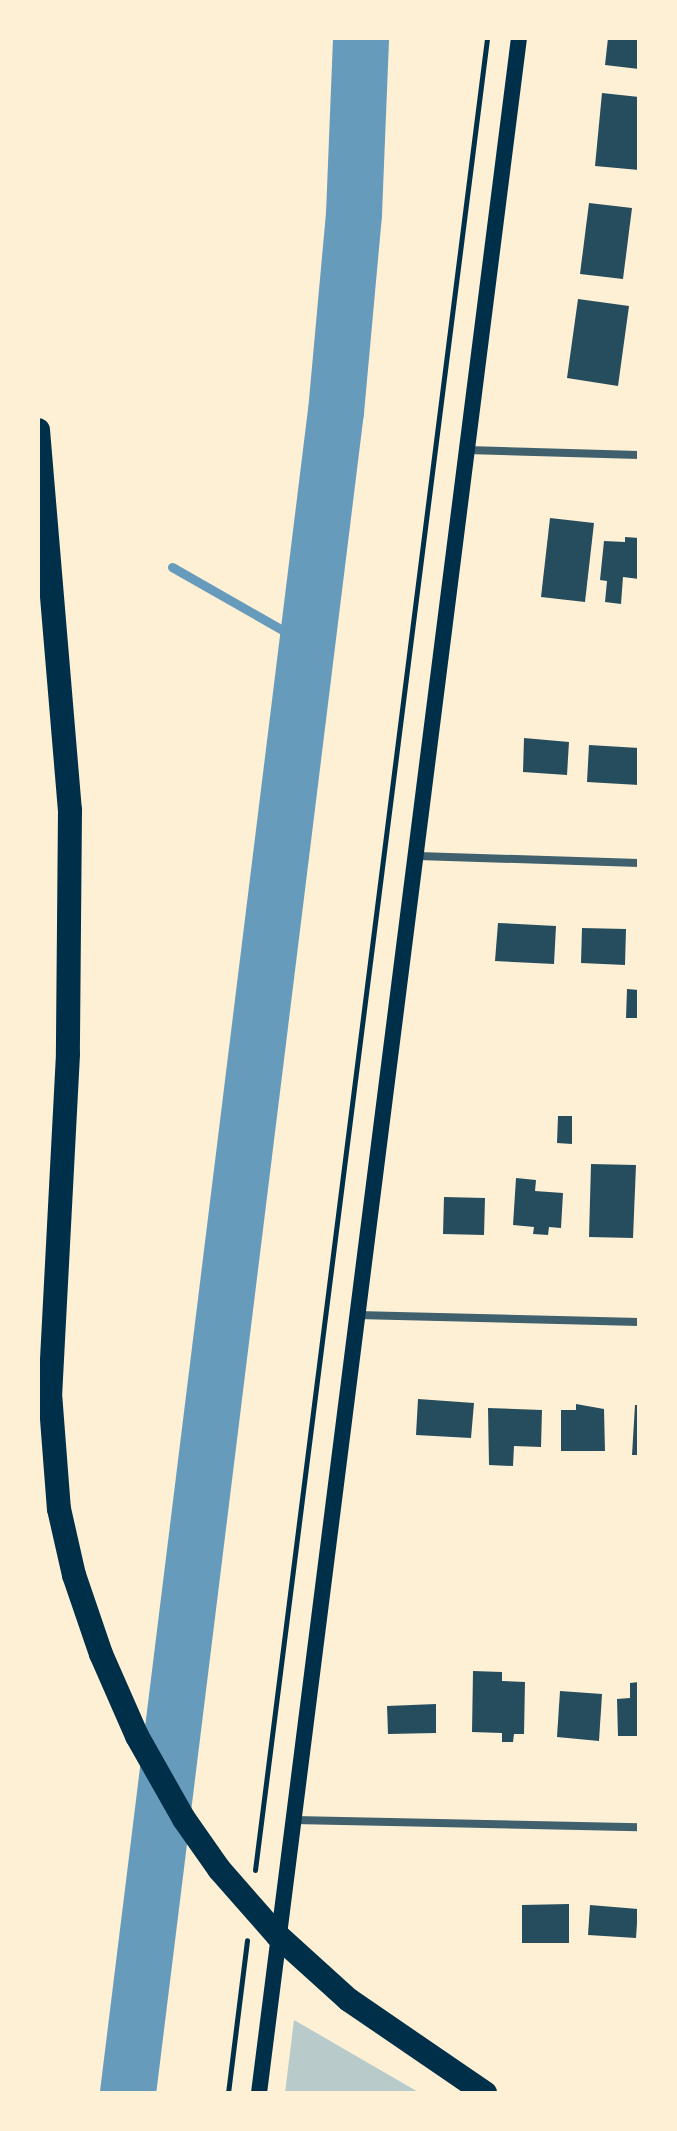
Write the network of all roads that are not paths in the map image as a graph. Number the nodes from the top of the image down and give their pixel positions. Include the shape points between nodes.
1 (519, 38) edge
2 (38, 430) edge
3 (466, 450) junction
4 (639, 455) edge
5 (418, 856) junction
6 (639, 863) edge
7 (357, 1315) junction
8 (639, 1322) edge
9 (294, 1820) junction
10 (639, 1827) edge
11 (259, 2093) edge
12 (485, 2093) edge

1 - 3 main road
2 - 12 highway via 47,489 70,825 68,1040 50,1328 51,1435 59,1509 101,1654 137,1736 184,1819 277,1935 396,2036
3 - 4 street
3 - 5 main road
5 - 6 street
5 - 7 main road
7 - 8 street
7 - 9 main road
9 - 10 street
9 - 11 main road

